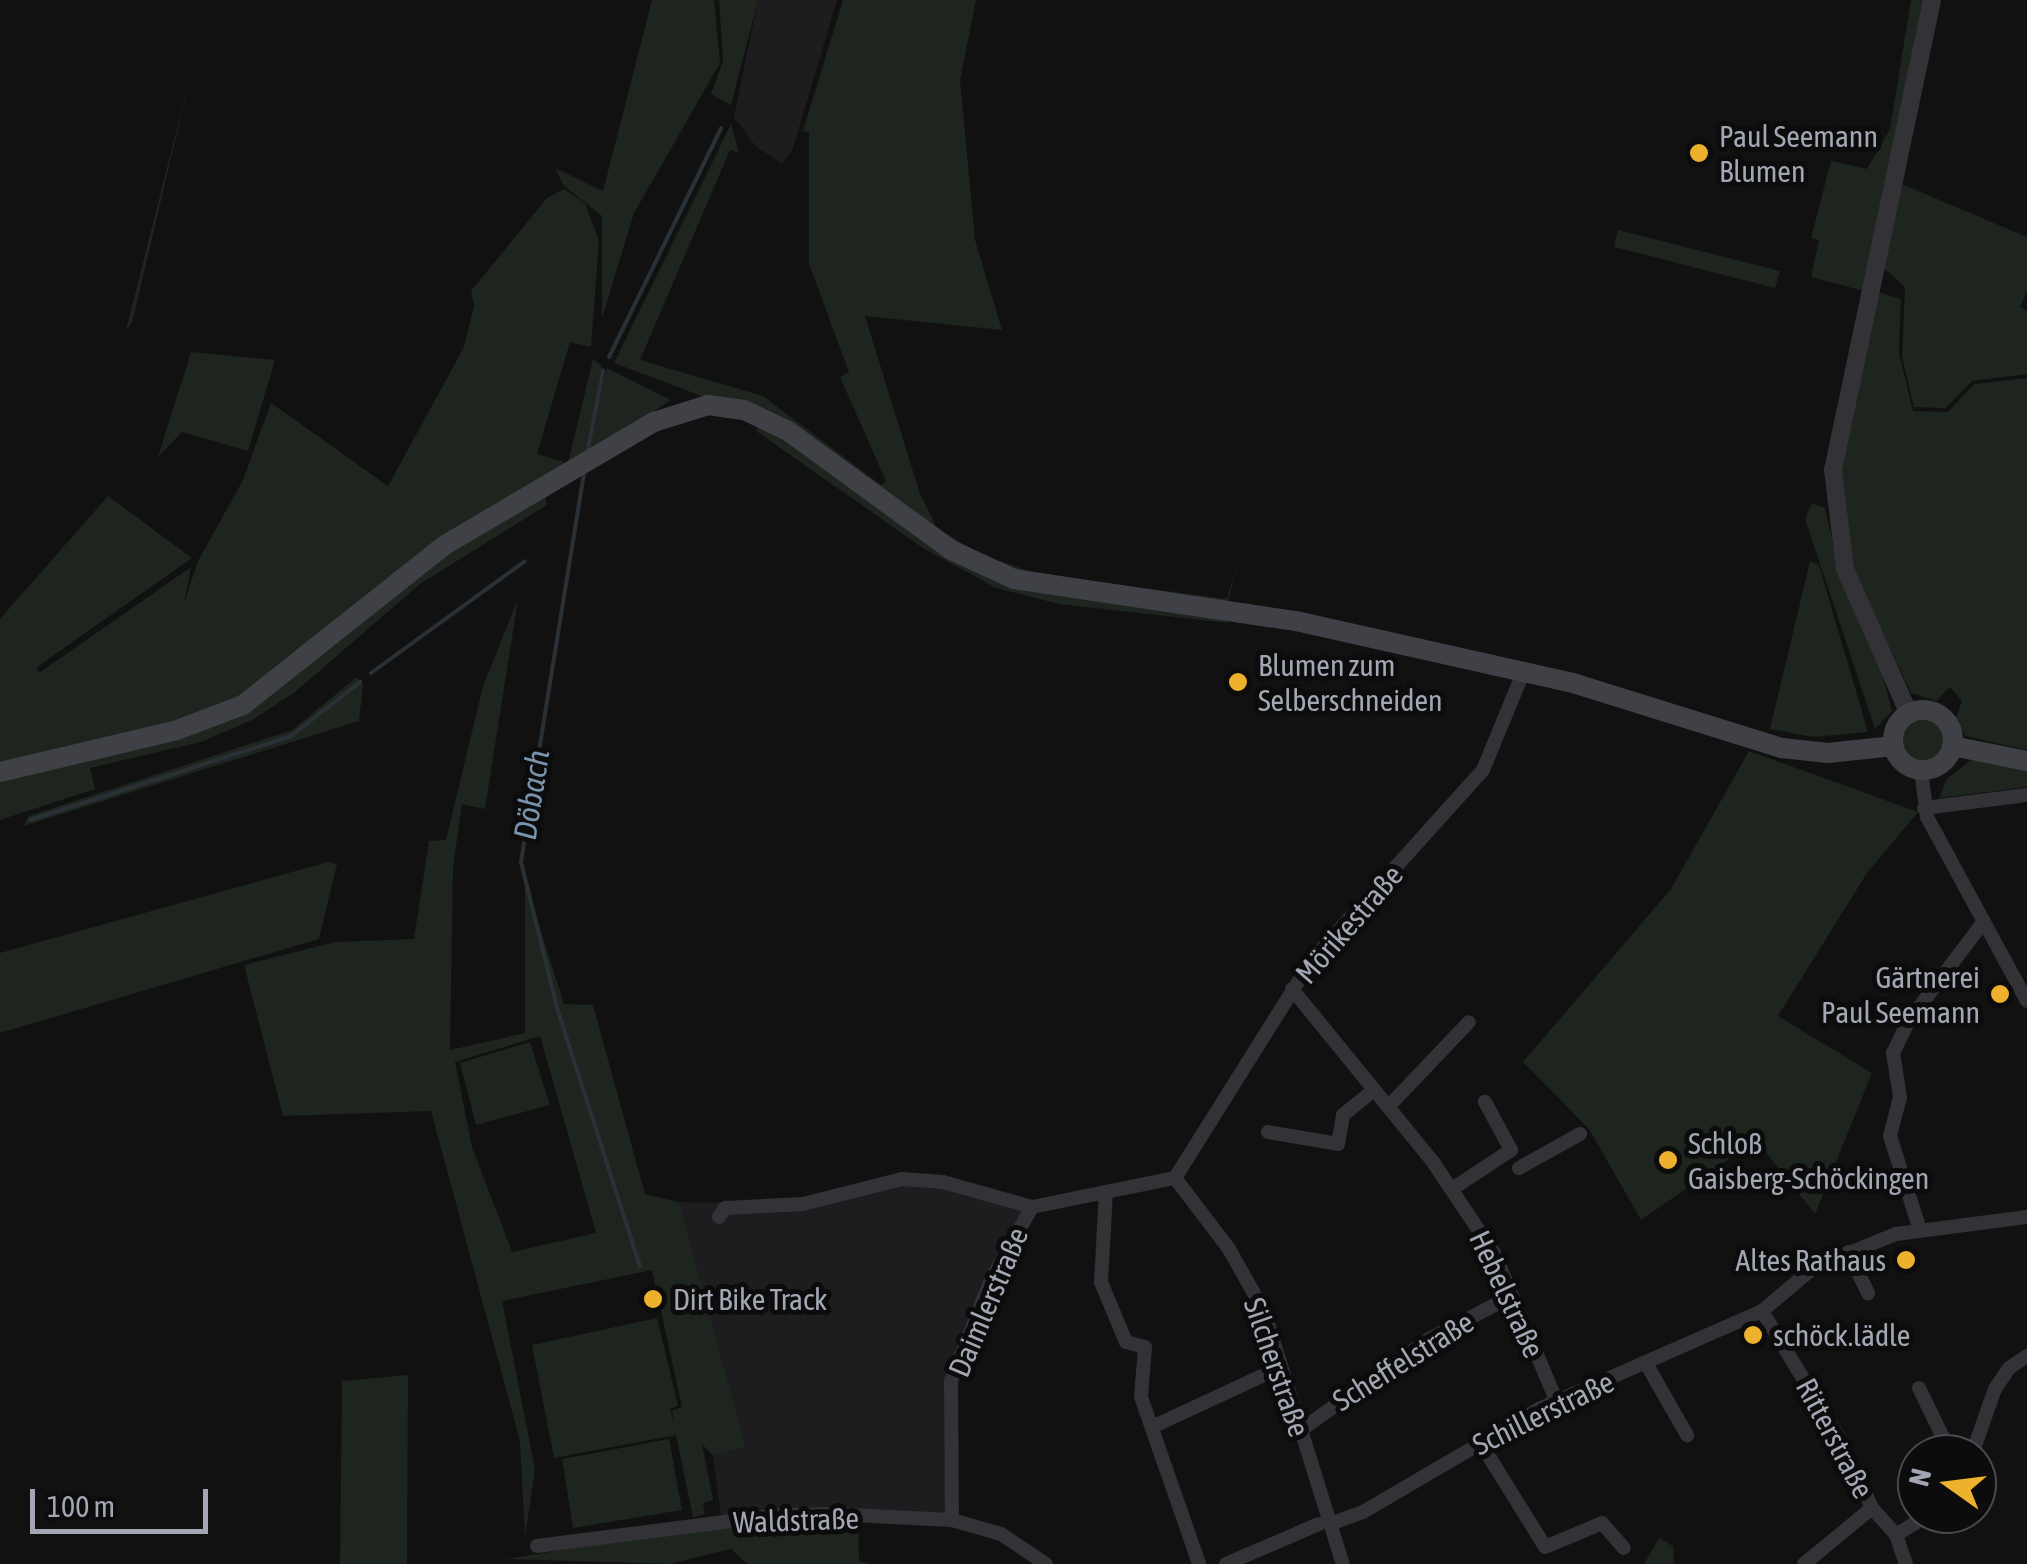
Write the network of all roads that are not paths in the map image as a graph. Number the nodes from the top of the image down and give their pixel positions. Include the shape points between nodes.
1 (1932, 0) edge
2 (1523, 673) junction
3 (1910, 714) junction
4 (1894, 746) junction
5 (1952, 746) junction
6 (2027, 761) edge
7 (1920, 770) junction
8 (0, 772) edge
9 (2027, 795) edge
10 (1924, 808) junction
11 (1984, 921) junction
12 (1292, 989) junction
13 (2027, 1002) edge
14 (1469, 1022) dead end
15 (1373, 1091) junction
16 (1486, 1102) dead end
17 (1388, 1108) junction
18 (1268, 1132) dead end
19 (1580, 1134) dead end
20 (1512, 1150) junction
21 (1175, 1178) junction
22 (1452, 1189) junction
23 (1106, 1192) junction
24 (1032, 1207) junction
25 (2027, 1216) edge
26 (719, 1217) dead end
27 (1920, 1230) junction
28 (1848, 1252) junction
29 (1868, 1293) dead end
30 (1512, 1296) junction
31 (1762, 1311) junction
32 (2025, 1361) edge
33 (1647, 1365) junction
34 (1278, 1368) junction
35 (1920, 1388) dead end
36 (1557, 1402) junction
37 (1152, 1426) junction
38 (1298, 1432) junction
39 (1942, 1434) edge
40 (1979, 1434) edge
41 (1688, 1436) dead end
42 (1480, 1442) junction
43 (1872, 1508) junction
44 (952, 1520) junction
45 (1324, 1524) junction
46 (1896, 1535) joint
47 (537, 1546) dead end
48 (1545, 1547) junction
49 (1624, 1548) dead end
50 (1046, 1564) edge
51 (1200, 1564) edge
52 (1226, 1564) edge
53 (1343, 1564) edge
54 (1548, 1564) edge
55 (1804, 1564) edge
56 (1906, 1564) edge

1 - 3 street via 1833,470 1845,569
2 - 4 main road via 1782,748 1828,754
2 - 8 main road via 1296,620 1014,580 950,550 801,440 744,410 684,408 413,566 243,705 177,730
2 - 12 street, Mörikestraße via 1502,735 1476,780 1334,932
3 - 4 main road via 1897,726
3 - 5 main road via 1942,718
4 - 7 main road via 1903,762
5 - 6 main road
5 - 7 main road via 1940,764
7 - 10 street
9 - 10 street
10 - 11 street
11 - 13 street
11 - 27 street via 1908,1022 1893,1053 1900,1097 1890,1136
12 - 15 street, Hebelstraße
12 - 21 street, Mörikestraße
14 - 17 street
15 - 17 street, Hebelstraße
15 - 18 street via 1343,1115 1338,1144
16 - 20 street
17 - 22 street, Hebelstraße
19 - 20 street via 1520,1170
20 - 22 street
21 - 23 street
21 - 34 street, Silcherstraße via 1229,1249 1264,1311
22 - 30 street, Hebelstraße via 1494,1253
23 - 24 street
23 - 37 street via 1101,1282 1126,1342 1144,1347 1140,1397
24 - 26 street via 916,1178 803,1204 725,1208
24 - 44 street, Daimlerstraße via 1008,1244 951,1382
25 - 27 street, Schillerstraße
27 - 28 street, Schillerstraße
28 - 29 street
28 - 31 street, Schillerstraße via 1813,1268
30 - 36 street, Hebelstraße
30 - 38 street, Scheffelstraße via 1429,1339
31 - 33 street, Schillerstraße
31 - 43 street, Ritterstraße via 1838,1436
32 - 40 street via 1995,1389
33 - 36 street, Schillerstraße
33 - 41 street
34 - 37 street
34 - 38 street, Silcherstraße
35 - 39 street
36 - 42 street, Schillerstraße
37 - 51 street
38 - 45 street, Silcherstraße
42 - 45 street, Schillerstraße via 1363,1512
42 - 48 street
43 - 46 street, Ritterstraße
43 - 55 street
44 - 47 street, Waldstraße via 778,1515
44 - 50 street, Waldstraße via 1001,1534
45 - 52 street, Schillerstraße
45 - 53 street, Silcherstraße
46 - 56 street, Ritterstraße
48 - 49 street via 1602,1523
48 - 54 street

